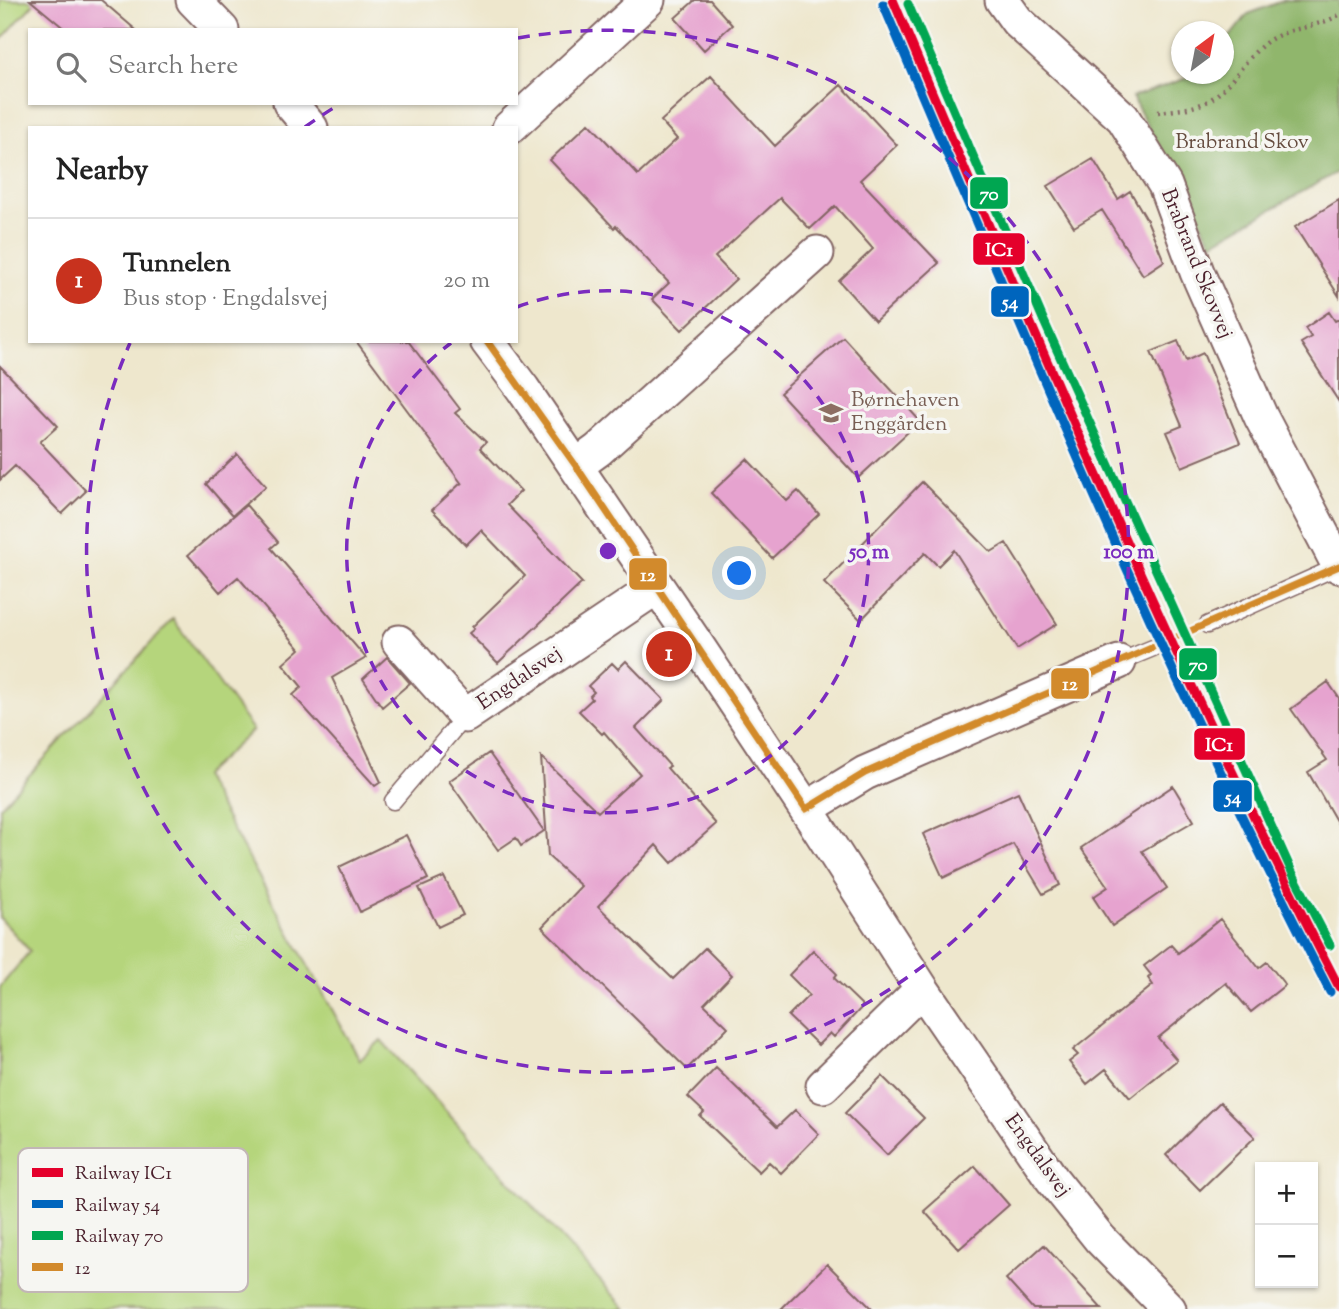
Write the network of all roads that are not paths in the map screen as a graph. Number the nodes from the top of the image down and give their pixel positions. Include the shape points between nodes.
1 (193, 0) edge
2 (648, 0) edge
3 (1002, 0) edge
4 (220, 28) edge
5 (292, 105) edge
6 (309, 126) edge
7 (511, 126) edge
8 (817, 253) dead end
9 (488, 343) edge
10 (576, 466) junction
11 (1339, 566) edge
12 (657, 587) junction
13 (1207, 625) dead end
14 (399, 642) dead end
15 (1153, 648) dead end
16 (1119, 663) joint
17 (465, 716) junction
18 (393, 801) dead end
19 (806, 809) junction
20 (922, 989) junction
21 (823, 1086) dead end
22 (1169, 1309) edge

1 - 4 street
2 - 7 street
3 - 11 street, Brabrand Skovvej via 1017,21 1123,118 1165,185 1197,272 1261,417
5 - 6 street
8 - 10 street
9 - 10 street, Engdalsvej
10 - 12 street, Engdalsvej
11 - 13 lane
12 - 17 street, Engdalsvej
12 - 19 street, Engdalsvej
14 - 17 street, Engdalsvej
15 - 16 lane
16 - 19 street via 865,773
17 - 18 lane
19 - 20 street, Engdalsvej
20 - 21 street
20 - 22 street, Engdalsvej via 1052,1179 1100,1238

